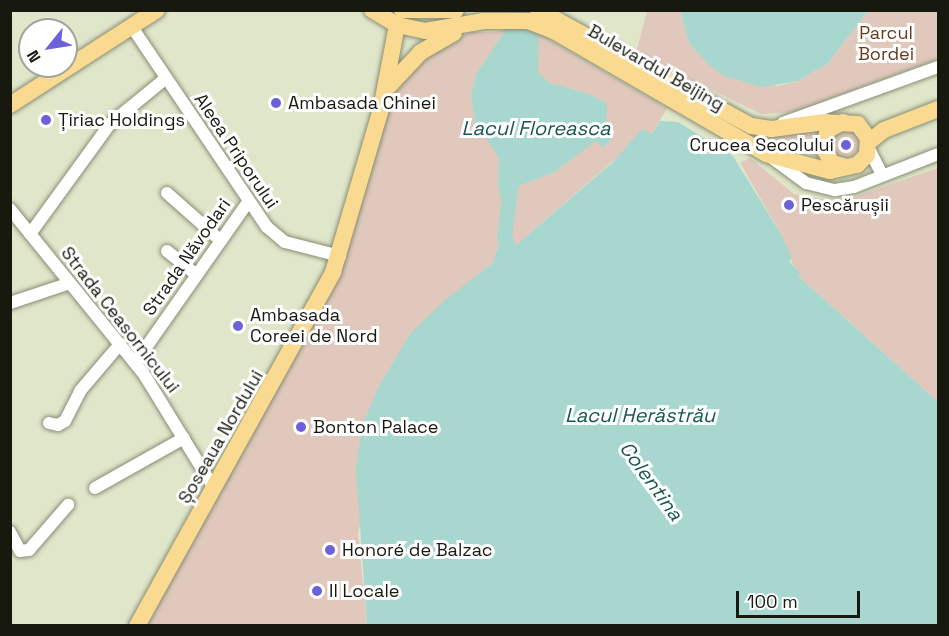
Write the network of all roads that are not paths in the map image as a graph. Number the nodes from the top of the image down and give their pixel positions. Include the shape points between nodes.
1 (157, 10) edge
2 (372, 10) edge
3 (538, 10) edge
4 (448, 11) edge
5 (401, 15) edge
6 (475, 23) junction
7 (556, 25) junction
8 (132, 27) junction
9 (939, 67) edge
10 (166, 78) junction
11 (385, 92) junction
12 (10, 105) edge
13 (939, 109) edge
14 (844, 121) junction
15 (771, 129) junction
16 (867, 140) junction
17 (766, 154) junction
18 (939, 154) edge
19 (853, 166) junction
20 (882, 175) junction
21 (167, 193) dead end
22 (248, 202) junction
23 (10, 209) edge
24 (30, 234) junction
25 (221, 241) junction
26 (167, 250) dead end
27 (340, 256) junction
28 (197, 275) junction
29 (70, 283) junction
30 (10, 303) edge
31 (120, 344) junction
32 (135, 363) junction
33 (49, 423) dead end
34 (184, 438) junction
35 (95, 488) dead end
36 (214, 488) junction
37 (68, 505) dead end
38 (11, 533) edge
39 (137, 626) edge

1 - 8 main road
2 - 5 main road, Bulevardul Beijing
3 - 7 main road, Bulevardul Beijing
4 - 5 main road, Bulevardul Beijing
5 - 6 main road, Bulevardul Beijing via 432,32
5 - 11 main road, Șoseaua Nordului
6 - 7 main road, Bulevardul Beijing via 505,19
6 - 11 main road, Șoseaua Nordului via 421,52
7 - 15 main road, Bulevardul Beijing via 751,126
7 - 17 main road, Bulevardul Beijing
8 - 10 street, Aleea Priporului
8 - 12 main road
9 - 15 street
10 - 22 street, Aleea Priporului
10 - 24 street via 110,124
11 - 27 main road, Șoseaua Nordului
13 - 16 main road, Bulevardul Beijing
14 - 15 main road, Bulevardul Beijing
14 - 16 main road, Bulevardul Beijing
14 - 19 main road via 828,130 823,147 832,163
16 - 19 main road
16 - 20 street
17 - 19 main road, Bulevardul Beijing via 821,171
17 - 20 street via 798,179 824,189 845,189
18 - 20 street
19 - 20 street
21 - 25 street
22 - 25 street, Strada Năvodari
22 - 27 street, Aleea Priporului via 279,238
23 - 24 street, Strada Ceasornicului
24 - 29 street, Strada Ceasornicului
25 - 28 street, Strada Năvodari
26 - 28 street
27 - 36 main road, Șoseaua Nordului via 312,314
28 - 32 street, Strada Năvodari
29 - 30 street
29 - 31 street, Strada Ceasornicului
31 - 32 street, Strada Ceasornicului
31 - 33 street via 80,391 65,422 58,426
32 - 34 street, Strada Ceasornicului
34 - 35 street
34 - 36 street, Strada Ceasornicului
36 - 39 main road, Șoseaua Nordului
37 - 38 street via 29,550 20,551

